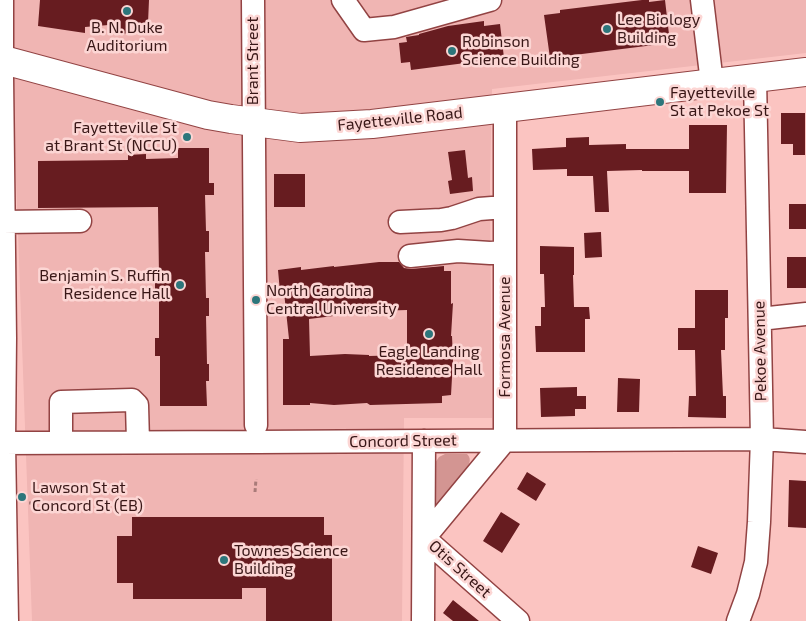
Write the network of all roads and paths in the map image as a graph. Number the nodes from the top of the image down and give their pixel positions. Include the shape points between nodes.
1 (2, 0) edge
2 (253, 0) edge
3 (343, 0) edge
4 (490, 0) edge
5 (702, 0) edge
6 (466, 4) edge
7 (1, 59) edge
8 (806, 72) edge
9 (755, 78) junction
10 (712, 83) junction
11 (505, 108) junction
12 (254, 122) junction
13 (505, 208) junction
14 (80, 221) dead end
15 (3, 222) junction
16 (400, 222) dead end
17 (505, 252) junction
18 (410, 256) dead end
19 (806, 314) edge
20 (760, 319) junction
21 (256, 425) dead end
22 (762, 439) junction
23 (505, 440) junction
24 (424, 441) junction
25 (2, 442) edge
26 (61, 442) junction
27 (138, 442) junction
28 (806, 442) edge
29 (256, 479) dead end
30 (255, 492) dead end
31 (29, 503) dead end
32 (36, 503) dead end
33 (424, 538) junction
34 (7, 621) edge
35 (423, 621) edge
36 (518, 621) edge
37 (738, 621) edge

1 - 7 street
2 - 12 street, Brant Street
3 - 6 street via 364,30 394,27
4 - 6 street
5 - 10 street
7 - 12 main road, Fayetteville Road via 208,115
7 - 15 street
8 - 9 main road, Fayetteville Road
9 - 10 main road, Fayetteville Road
9 - 20 street, Pekoe Avenue
10 - 11 main road, Fayetteville Road
11 - 12 main road, Fayetteville Road via 372,124 300,128
11 - 13 street, Formosa Avenue
12 - 21 street, Brant Street
13 - 16 street via 479,209 441,220
13 - 17 street, Formosa Avenue
14 - 15 street
15 - 25 street via 5,338
17 - 18 street via 458,251
17 - 23 street, Formosa Avenue
19 - 20 street
20 - 22 street, Pekoe Avenue
22 - 23 street, Concord Street
22 - 28 street, Concord Street
22 - 37 street, Pekoe Avenue via 756,562
23 - 24 street, Concord Street
23 - 33 street
24 - 27 street, Concord Street
24 - 33 street
25 - 26 street, Concord Street
25 - 34 street
26 - 27 street, Concord Street
26 - 27 street via 60,402 132,400 137,405
29 - 30 path
31 - 32 path
33 - 35 street
33 - 36 street, Otis Street

